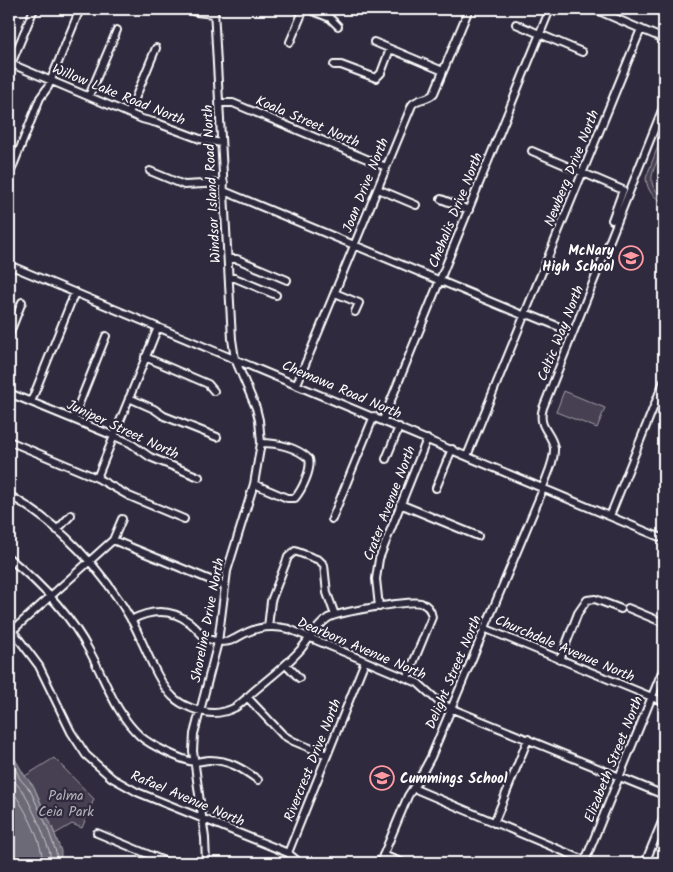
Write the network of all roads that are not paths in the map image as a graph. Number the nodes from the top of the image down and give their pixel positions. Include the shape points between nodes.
1 (34, 9) edge
2 (188, 9) edge
3 (295, 9) edge
4 (469, 9) edge
5 (550, 9) edge
6 (594, 9) edge
7 (305, 10) edge
8 (214, 12) edge
9 (78, 14) dead end
10 (516, 24) dead end
11 (338, 26) dead end
12 (641, 28) junction
13 (117, 30) dead end
14 (540, 35) junction
15 (664, 38) edge
16 (290, 42) dead end
17 (374, 42) dead end
18 (156, 48) dead end
19 (390, 49) junction
20 (582, 52) dead end
21 (10, 63) edge
22 (334, 65) dead end
23 (443, 71) junction
24 (51, 80) junction
25 (90, 96) junction
26 (220, 103) junction
27 (664, 104) edge
28 (129, 113) junction
29 (221, 142) junction
30 (532, 151) dead end
31 (386, 167) junction
32 (150, 171) dead end
33 (583, 172) junction
34 (9, 176) edge
35 (224, 187) junction
36 (378, 189) junction
37 (440, 199) dead end
38 (416, 205) dead end
39 (469, 210) junction
40 (612, 220) dead end
41 (355, 244) junction
42 (228, 259) junction
43 (9, 265) edge
44 (229, 278) junction
45 (287, 280) dead end
46 (441, 281) junction
47 (75, 292) junction
48 (335, 292) junction
49 (276, 295) dead end
50 (22, 302) dead end
51 (355, 312) dead end
52 (524, 316) junction
53 (158, 327) junction
54 (562, 328) dead end
55 (9, 335) edge
56 (106, 336) dead end
57 (145, 357) junction
58 (235, 359) junction
59 (664, 381) edge
60 (297, 384) junction
61 (214, 391) dead end
62 (9, 393) edge
63 (129, 398) junction
64 (31, 402) junction
65 (374, 416) junction
66 (72, 419) junction
67 (383, 420) junction
68 (399, 427) junction
69 (114, 436) junction
70 (217, 438) dead end
71 (427, 439) junction
72 (9, 442) edge
73 (261, 443) junction
74 (452, 449) junction
75 (467, 456) junction
76 (386, 460) dead end
77 (199, 477) dead end
78 (97, 478) junction
79 (254, 484) junction
80 (542, 487) junction
81 (436, 488) dead end
82 (9, 495) edge
83 (400, 504) junction
84 (71, 515) dead end
85 (610, 516) junction
86 (332, 518) dead end
87 (122, 519) dead end
88 (184, 519) dead end
89 (57, 530) junction
90 (478, 536) dead end
91 (664, 539) edge
92 (113, 540) junction
93 (9, 558) edge
94 (90, 562) junction
95 (225, 586) junction
96 (52, 596) junction
97 (379, 607) junction
98 (335, 615) junction
99 (131, 620) junction
100 (664, 623) edge
101 (268, 627) junction
102 (11, 628) edge
103 (484, 628) junction
104 (310, 638) junction
105 (218, 642) junction
106 (560, 660) junction
107 (365, 661) junction
108 (286, 664) junction
109 (664, 667) edge
110 (299, 678) dead end
111 (407, 678) junction
112 (247, 697) junction
113 (652, 697) junction
114 (664, 702) edge
115 (450, 708) junction
116 (200, 710) junction
117 (528, 739) junction
118 (327, 755) junction
119 (194, 762) junction
120 (619, 776) junction
121 (258, 780) dead end
122 (413, 788) junction
123 (664, 795) edge
124 (201, 817) junction
125 (664, 818) edge
126 (494, 823) junction
127 (97, 832) dead end
128 (288, 852) junction
129 (384, 855) junction
130 (588, 862) edge
131 (169, 863) edge
132 (206, 863) edge
133 (300, 863) edge
134 (380, 863) edge
135 (403, 863) edge
136 (645, 863) edge

1 - 21 street
2 - 8 street
3 - 7 street
4 - 23 street, Joan Drive North
5 - 14 street, Chehalis Drive North
6 - 12 street
7 - 11 street via 330,18
7 - 16 street
8 - 26 street, Windsor Island Road North
9 - 24 street
10 - 14 street
12 - 15 street
12 - 33 street, Newberg Drive North
13 - 25 street
14 - 20 street
14 - 39 street, Chehalis Drive North
17 - 19 street
18 - 28 street
19 - 22 street via 376,78 341,64
19 - 23 street
21 - 24 street, Willow Lake Road North
23 - 31 street, Joan Drive North via 432,96 412,105
24 - 25 street, Willow Lake Road North
24 - 34 street via 40,98
25 - 28 street, Willow Lake Road North
26 - 29 street, Windsor Island Road North
26 - 31 street, Koala Street North via 233,103
27 - 80 street, Celtic Way North via 542,412 542,425 554,450
28 - 29 street, Willow Lake Road North via 195,138
29 - 35 street, Windsor Island Road North
30 - 33 street
31 - 36 street, Joan Drive North
32 - 35 street via 184,185
33 - 40 street via 623,190
33 - 52 street, Newberg Drive North
35 - 41 street
35 - 42 street, Windsor Island Road North
36 - 38 street
36 - 41 street, Joan Drive North
37 - 39 street
39 - 46 street, Chehalis Drive North
41 - 46 street
41 - 48 street, Joan Drive North
42 - 44 street, Windsor Island Road North
42 - 45 street via 237,259
43 - 47 street, Chemawa Road North
44 - 49 street
44 - 58 street, Windsor Island Road North
46 - 52 street
46 - 67 street, Chehalis Drive North
47 - 53 street, Chemawa Road North
47 - 64 street
48 - 51 street via 359,303
48 - 60 street, Joan Drive North
50 - 55 street
52 - 54 street via 530,315
52 - 75 street, Newberg Drive North
53 - 57 street
53 - 58 street, Chemawa Road North
56 - 66 street
57 - 61 street via 208,384
57 - 63 street
58 - 60 street, Chemawa Road North
58 - 73 street, Shoreline Drive North via 256,408
59 - 85 street
60 - 65 street, Chemawa Road North
62 - 64 street, Juniper Street North
63 - 69 street
63 - 70 street
64 - 66 street, Juniper Street North
65 - 67 street, Chemawa Road North
65 - 86 street
66 - 69 street, Juniper Street North
67 - 68 street, Chemawa Road North
68 - 71 street, Chemawa Road North
68 - 76 street
69 - 77 street, Juniper Street North
69 - 78 street
71 - 74 street, Chemawa Road North
71 - 83 street, Crater Avenue North
72 - 78 street
73 - 79 street, Shoreline Drive North
73 - 79 street via 281,445 302,454 309,459 310,465 295,498 287,498
74 - 75 street, Chemawa Road North
74 - 81 street
75 - 80 street, Chemawa Road North
78 - 88 street via 129,496
79 - 95 street, Shoreline Drive North
80 - 85 street, Chemawa Road North
80 - 103 street, Delight Street North
82 - 89 street
83 - 90 street
83 - 97 street, Crater Avenue North via 378,565
84 - 89 street
85 - 91 street, Chemawa Road North
87 - 92 street
89 - 94 street
92 - 94 street
92 - 95 street
93 - 96 street
94 - 96 street
94 - 99 street
95 - 105 street, Shoreline Drive North
96 - 102 street
96 - 119 street via 90,651 127,723 154,746
97 - 98 street
97 - 111 street via 415,602 423,603 430,610 432,617
98 - 101 street via 327,593 324,565 295,551 288,557 270,601
98 - 104 street via 319,625
99 - 105 street via 155,611 171,614 189,622 204,638
99 - 116 street via 164,686 179,702
100 - 106 street via 590,599 584,602 578,613
101 - 104 street, Dearborn Avenue North via 289,629
101 - 105 street, Dearborn Avenue North via 230,642
102 - 124 street, Rafael Avenue North via 39,666 78,743 100,768 131,790
103 - 106 street, Churchdale Avenue North
103 - 115 street, Delight Street North
104 - 107 street, Dearborn Avenue North
104 - 108 street
105 - 116 street, Shoreline Drive North
106 - 113 street, Churchdale Avenue North
107 - 111 street, Dearborn Avenue North
107 - 118 street, Rivercrest Drive North
108 - 110 street
108 - 112 street
109 - 113 street, Elizabeth Street North
111 - 115 street, Dearborn Avenue North
112 - 116 street via 223,712
112 - 118 street via 282,735
113 - 114 street, Churchdale Avenue North
113 - 120 street, Elizabeth Street North
115 - 117 street, Dearborn Avenue North
115 - 122 street, Delight Street North via 425,769
116 - 119 street, Shoreline Drive North via 193,744
117 - 120 street, Dearborn Avenue North
117 - 126 street
118 - 128 street, Rivercrest Drive North
119 - 121 street via 228,763
119 - 124 street, Shoreline Drive North
120 - 123 street, Dearborn Avenue North
120 - 130 street, Elizabeth Street North
122 - 126 street
122 - 129 street, Delight Street North
124 - 128 street, Rafael Avenue North
124 - 132 street, Shoreline Drive North
125 - 136 street
126 - 130 street
127 - 131 street
128 - 133 street
129 - 134 street, Delight Street North
129 - 135 street

